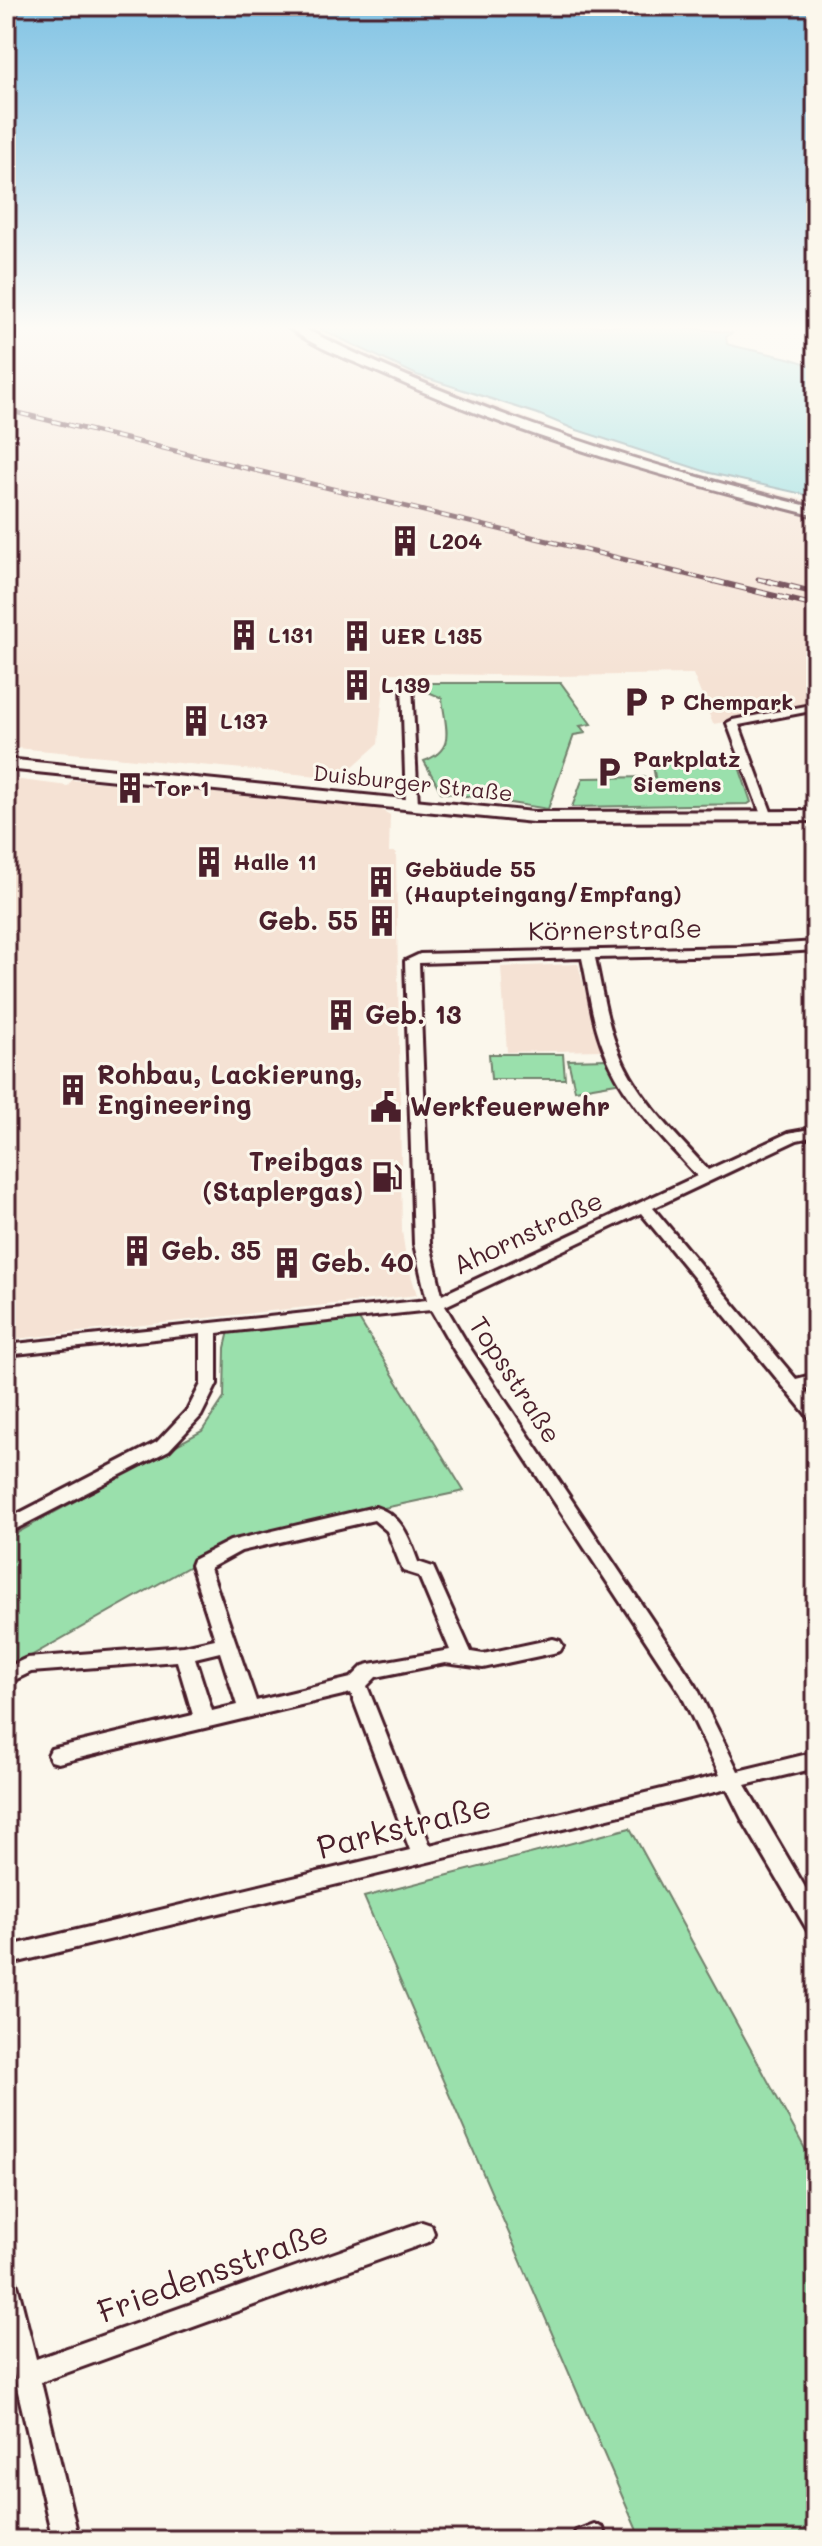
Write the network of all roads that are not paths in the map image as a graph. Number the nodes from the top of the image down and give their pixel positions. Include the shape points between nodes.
1 (578, 445) edge
2 (816, 512) edge
3 (407, 684) dead end
4 (816, 707) edge
5 (6, 764) edge
6 (412, 805) junction
7 (816, 816) edge
8 (767, 817) junction
9 (816, 946) edge
10 (588, 955) junction
11 (414, 958) joint
12 (816, 1132) edge
13 (707, 1178) junction
14 (645, 1208) junction
15 (436, 1304) junction
16 (209, 1330) junction
17 (6, 1350) edge
18 (816, 1380) edge
19 (792, 1386) junction
20 (816, 1415) edge
21 (6, 1528) edge
22 (226, 1644) junction
23 (553, 1646) dead end
24 (184, 1653) junction
25 (464, 1659) junction
26 (6, 1677) edge
27 (357, 1684) junction
28 (249, 1710) junction
29 (205, 1722) junction
30 (58, 1755) dead end
31 (816, 1760) edge
32 (733, 1780) junction
33 (423, 1855) junction
34 (816, 1925) edge
35 (6, 1956) edge
36 (422, 2233) dead end
37 (6, 2288) edge
38 (26, 2375) junction
39 (66, 2540) edge

1 - 2 street
3 - 6 street
4 - 8 street via 733,723
5 - 6 main road, Duisburger Straße
6 - 8 main road, Duisburger Straße via 532,817
7 - 8 main road, Duisburger Straße
9 - 10 street, Körnerstraße
10 - 11 street, Körnerstraße
10 - 13 street via 611,1051 633,1091
11 - 15 street, Topsstraße via 422,1244
12 - 13 street, Ahornstraße via 793,1136
13 - 14 street, Ahornstraße
14 - 15 street, Ahornstraße
14 - 19 street
15 - 16 street, Ahornstraße
15 - 32 street, Topsstraße via 689,1691
16 - 17 street, Ahornstraße
16 - 21 street via 209,1384 195,1412 163,1446
18 - 19 street
19 - 20 street
22 - 24 street
22 - 25 street via 200,1565 236,1546 375,1513 393,1524 410,1566 426,1572
22 - 28 street
23 - 25 street via 483,1661
24 - 26 street via 27,1665
24 - 29 street
25 - 27 street via 445,1656 370,1671
27 - 28 street
27 - 33 street
28 - 29 street
29 - 30 street
31 - 32 street, Parkstraße
32 - 33 street, Parkstraße
32 - 34 street, Topsstraße
33 - 35 street, Parkstraße
36 - 38 street, Friedensstraße
37 - 38 street
38 - 39 street

